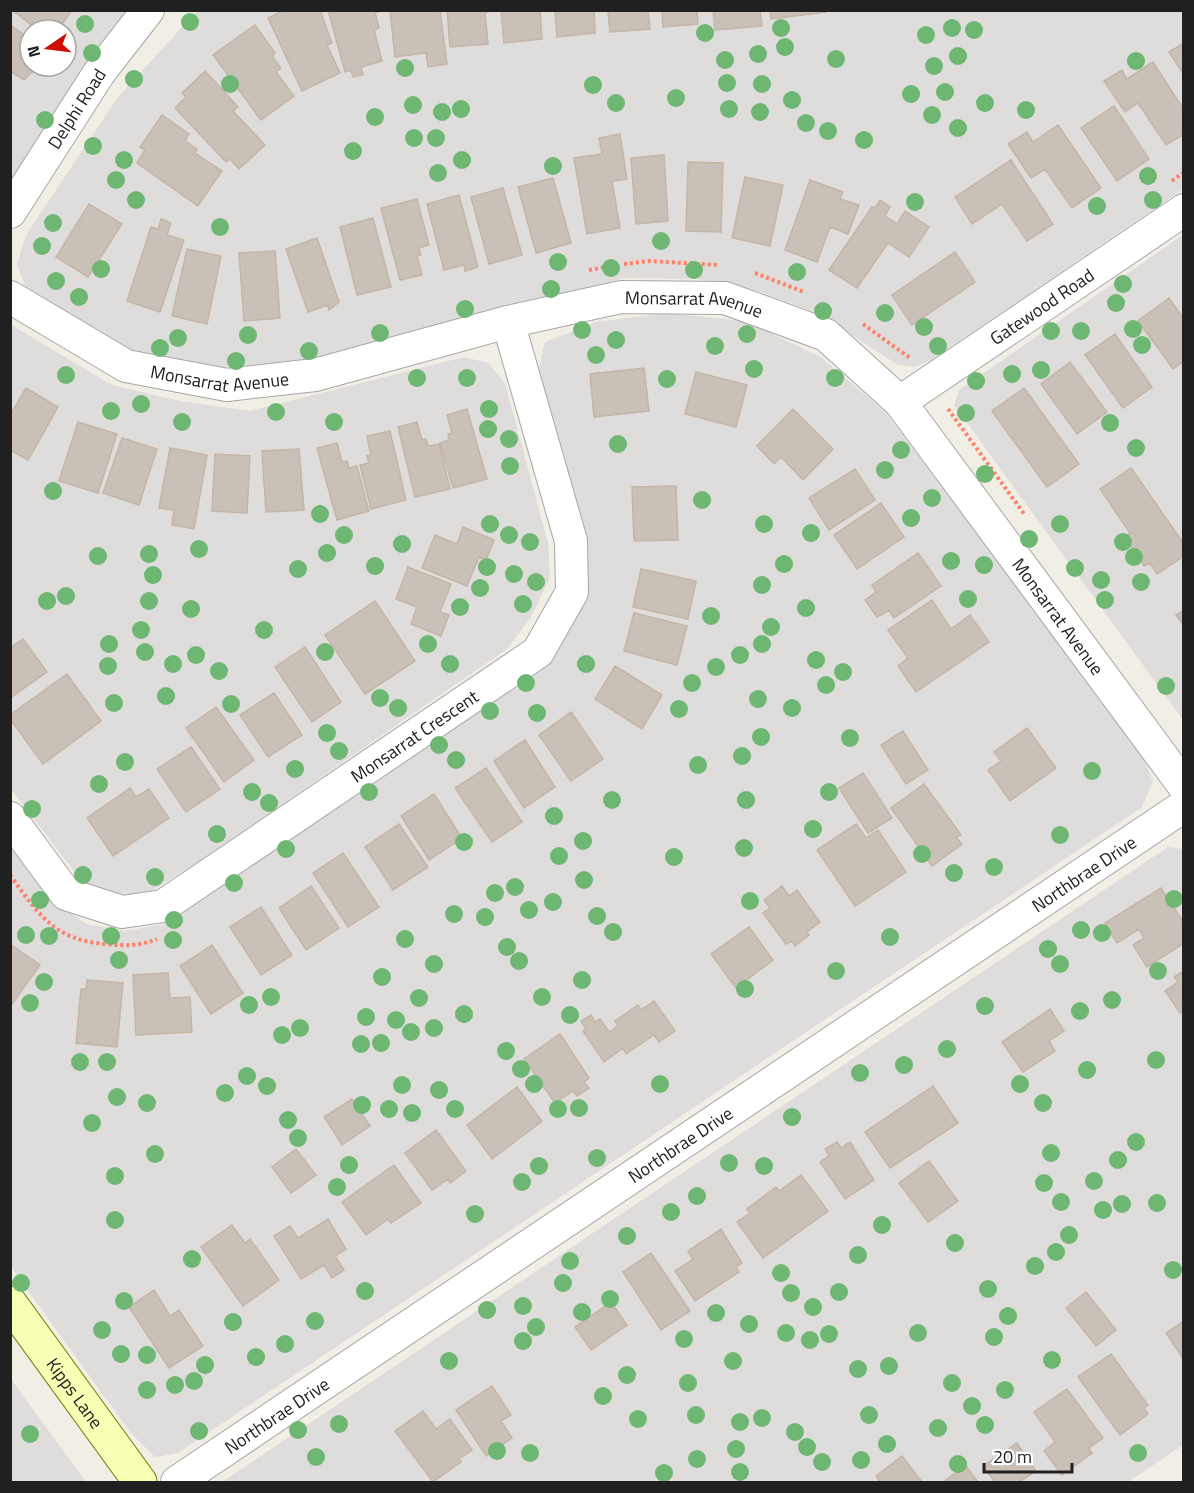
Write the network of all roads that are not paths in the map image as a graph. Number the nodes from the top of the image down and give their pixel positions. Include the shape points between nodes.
1 (148, 10) edge
2 (1184, 210) edge
3 (10, 212) edge
4 (10, 297) edge
5 (508, 322) junction
6 (900, 402) junction
7 (1184, 786) edge
8 (1184, 806) edge
9 (10, 818) edge
10 (10, 1304) edge
11 (140, 1482) edge
12 (177, 1482) edge

1 - 3 street, Delphi Road via 99,73
2 - 6 street, Gatewood Road
4 - 5 street, Monsarrat Avenue via 126,366 227,385 315,375
5 - 6 street, Monsarrat Avenue via 621,297 725,298 826,335
5 - 9 street, Monsarrat Crescent via 571,541 572,592 538,652 163,906 122,912 66,894
6 - 7 street, Monsarrat Avenue
8 - 12 street, Northbrae Drive
10 - 11 street, Kipps Lane

